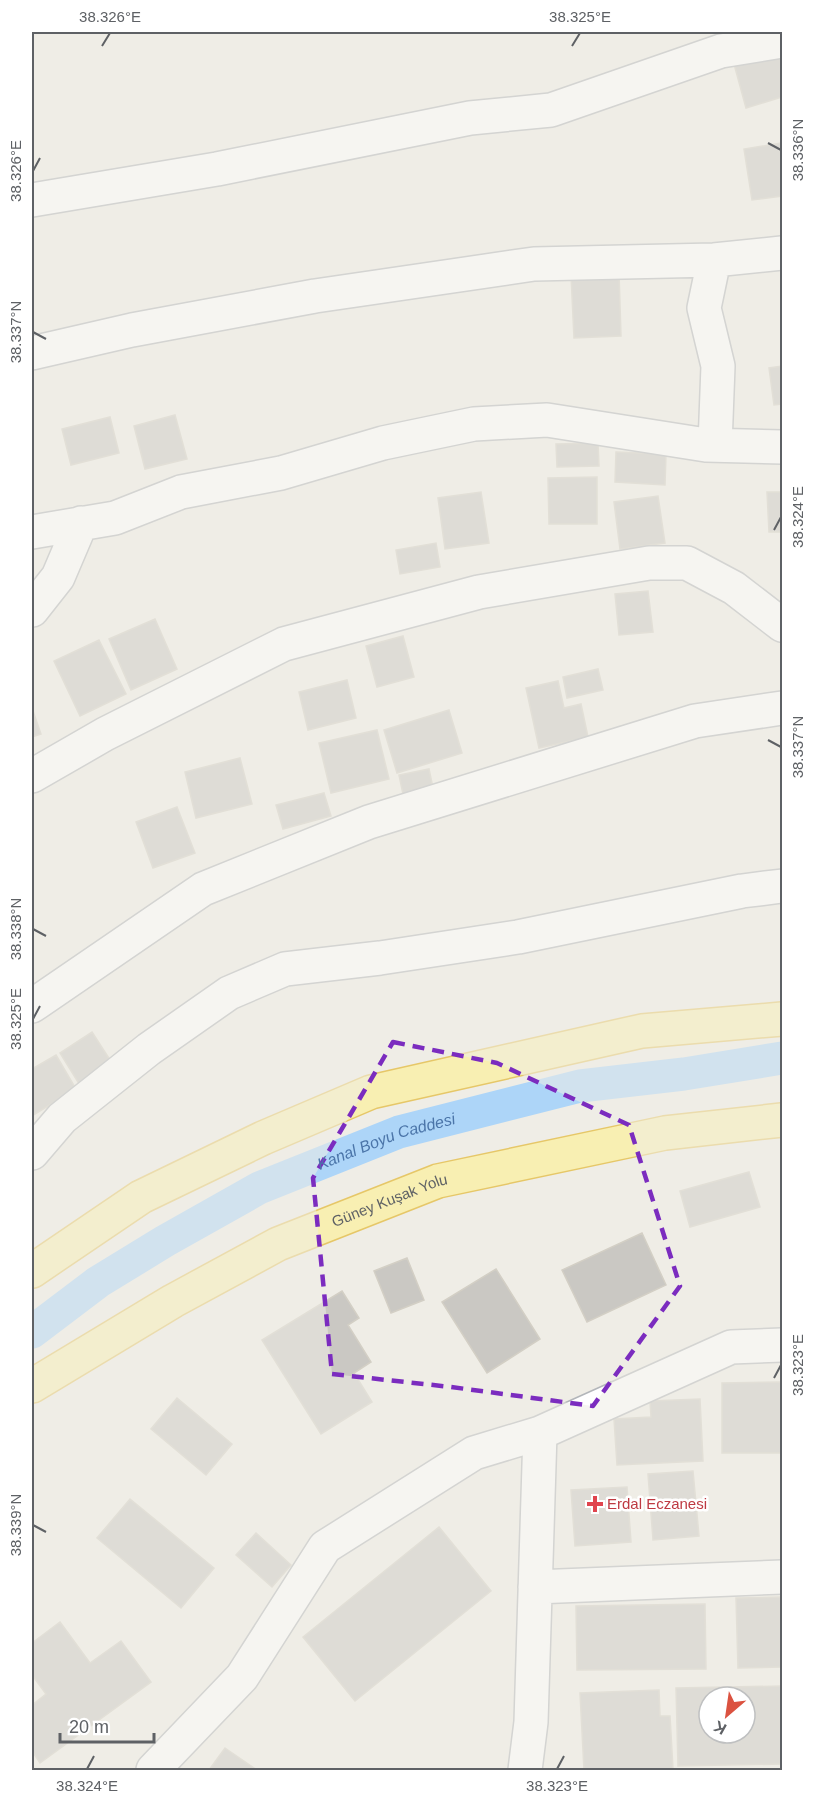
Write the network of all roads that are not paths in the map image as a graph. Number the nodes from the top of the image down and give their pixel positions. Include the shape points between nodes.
1 (721, 41) edge
2 (783, 41) edge
3 (32, 200) edge
4 (783, 254) edge
5 (714, 260) junction
6 (32, 354) edge
7 (715, 445) junction
8 (783, 447) edge
9 (81, 523) junction
10 (32, 532) edge
11 (32, 610) edge
12 (783, 626) edge
13 (781, 707) edge
14 (32, 776) edge
15 (783, 886) edge
16 (32, 1006) edge
17 (783, 1019) edge
18 (783, 1120) edge
19 (32, 1153) edge
20 (32, 1271) edge
21 (783, 1345) edge
22 (32, 1386) edge
23 (540, 1432) junction
24 (783, 1577) edge
25 (535, 1587) junction
26 (153, 1770) edge
27 (525, 1770) edge

1 - 2 street
1 - 3 street via 551,110 470,118 228,167
4 - 5 street
5 - 6 street via 534,264 315,296 132,330
5 - 7 street via 704,308 718,366
7 - 8 street
7 - 9 street via 547,420 474,424 383,443 281,473 181,492 115,518
9 - 10 street
9 - 11 street via 58,577
12 - 14 street via 734,588 687,563 649,563 479,592 284,644 105,734
13 - 16 street via 695,721 369,822 203,889
15 - 19 street via 518,937 285,969 229,993 149,1049 62,1118
17 - 20 main road via 642,1032 371,1092 263,1138 141,1197
18 - 22 main road, Güney Kuşak Yolu via 665,1133 438,1181 278,1244 173,1301
21 - 23 street via 731,1347
23 - 25 street
23 - 26 street via 474,1453 325,1547 242,1677
24 - 25 street
25 - 27 street via 531,1722

